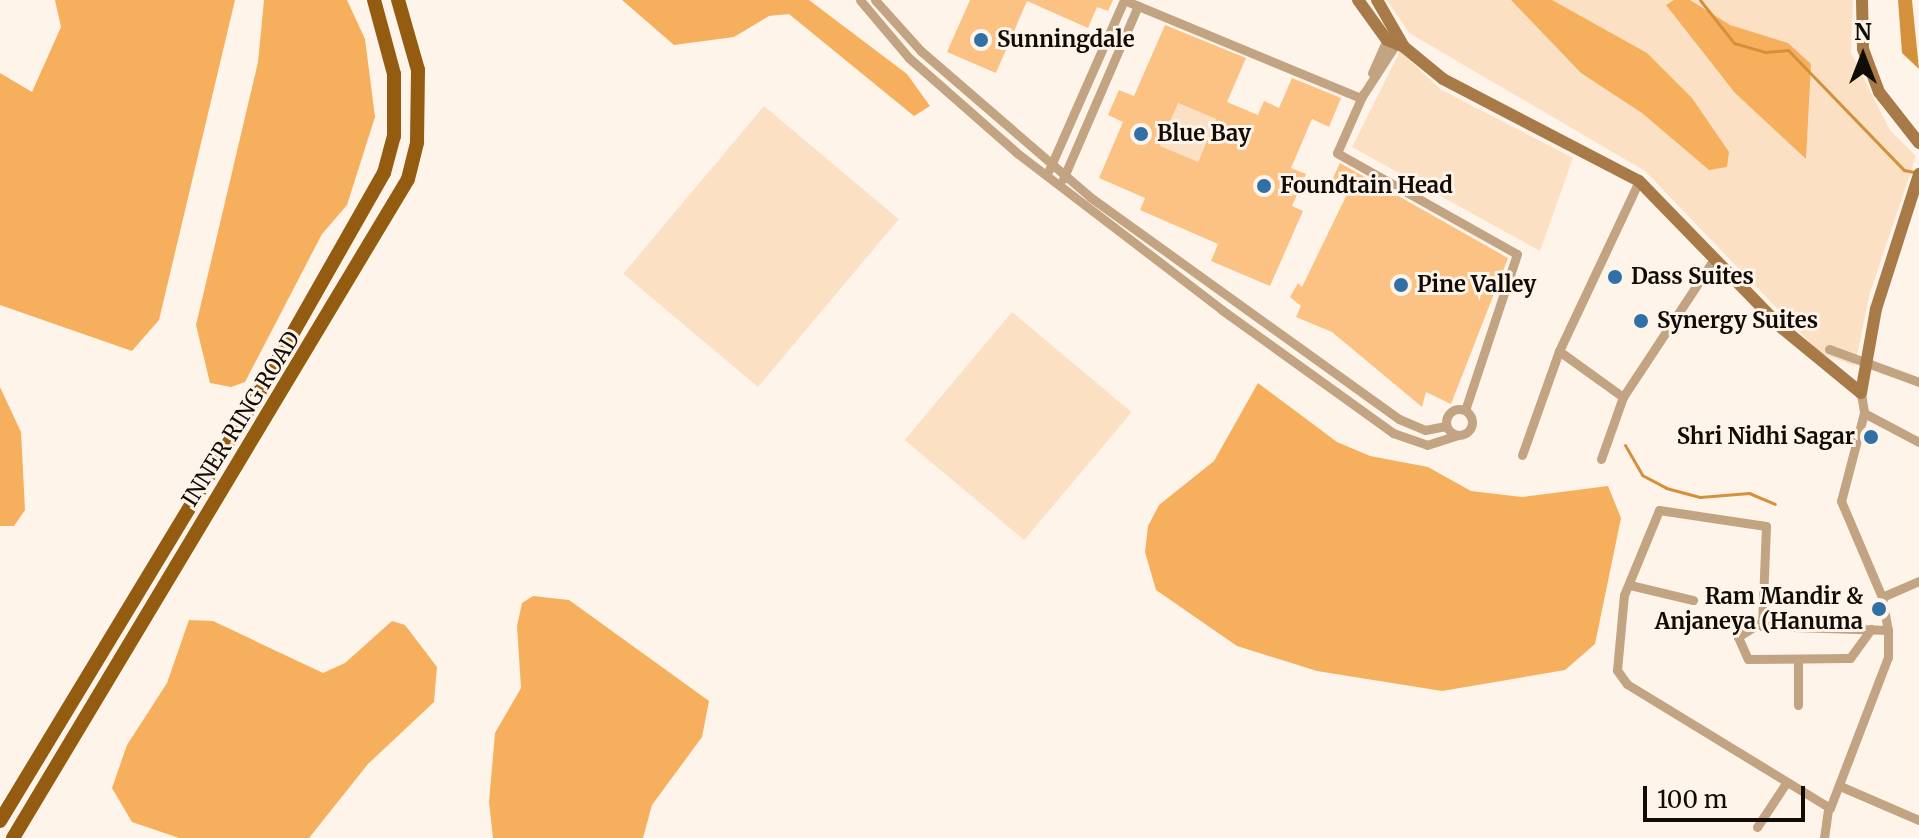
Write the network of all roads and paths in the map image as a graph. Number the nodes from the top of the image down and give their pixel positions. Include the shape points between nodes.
1 (374, 0) edge
2 (398, 0) edge
3 (860, 0) edge
4 (875, 0) edge
5 (1124, 0) edge
6 (1358, 0) edge
7 (1377, 0) edge
8 (1862, 0) edge
9 (1138, 6) junction
10 (1396, 43) junction
11 (1361, 98) junction
12 (1919, 143) edge
13 (1051, 166) junction
14 (1044, 176) junction
15 (1065, 176) junction
16 (1639, 181) junction
17 (1917, 185) edge
18 (1059, 186) junction
19 (1714, 259) junction
20 (1829, 349) dead end
21 (1559, 351) junction
22 (1865, 366) junction
23 (1919, 382) edge
24 (260, 391) junction
25 (1861, 393) junction
26 (1623, 397) junction
27 (277, 401) junction
28 (1465, 410) junction
29 (1864, 413) junction
30 (1446, 426) junction
31 (1457, 435) junction
32 (1919, 442) edge
33 (1522, 455) dead end
34 (1601, 459) dead end
35 (1919, 581) edge
36 (1630, 585) junction
37 (1882, 597) junction
38 (1693, 600) dead end
39 (1760, 623) junction
40 (1871, 629) junction
41 (1888, 630) junction
42 (1798, 661) junction
43 (1798, 705) dead end
44 (1786, 783) junction
45 (1840, 786) junction
46 (1828, 808) junction
47 (1919, 820) edge
48 (0, 821) edge
49 (1757, 827) dead end
50 (13, 838) edge
51 (1824, 838) edge

1 - 24 main road, INNER RING ROAD via 394,74 388,160
2 - 27 main road, INNER RING ROAD via 418,70 413,163 390,215
3 - 14 street via 909,58
4 - 13 street via 921,51
5 - 9 street
5 - 13 street
6 - 10 street
7 - 10 street via 1396,29
8 - 12 street via 1863,49 1879,92
9 - 11 street
9 - 15 street
10 - 11 street
10 - 16 street via 1443,79
11 - 28 street via 1337,153 1517,254
13 - 14 street
13 - 15 street
14 - 18 street
15 - 18 street
15 - 30 street via 1399,419 1425,430
16 - 19 street
16 - 21 street
17 - 22 street
18 - 31 street via 1393,433 1427,445
19 - 25 street via 1807,351
19 - 26 street
20 - 22 street
21 - 26 street
21 - 33 street
22 - 23 street
22 - 25 street
24 - 27 main road
24 - 48 main road, INNER RING ROAD
25 - 29 street
26 - 34 street
27 - 50 main road, INNER RING ROAD
28 - 30 street via 1449,414
28 - 31 street via 1472,424
29 - 32 street
29 - 37 street via 1841,501
30 - 31 street
35 - 37 street
36 - 38 street
36 - 39 street via 1659,510 1766,526
36 - 44 street via 1622,611 1620,677
37 - 41 street
39 - 40 street via 1767,629
39 - 42 street via 1741,631 1742,655
40 - 41 street
40 - 42 street via 1850,658
41 - 45 street via 1887,671
42 - 43 street
44 - 46 street
44 - 49 street
45 - 46 street
45 - 47 street
46 - 51 street

